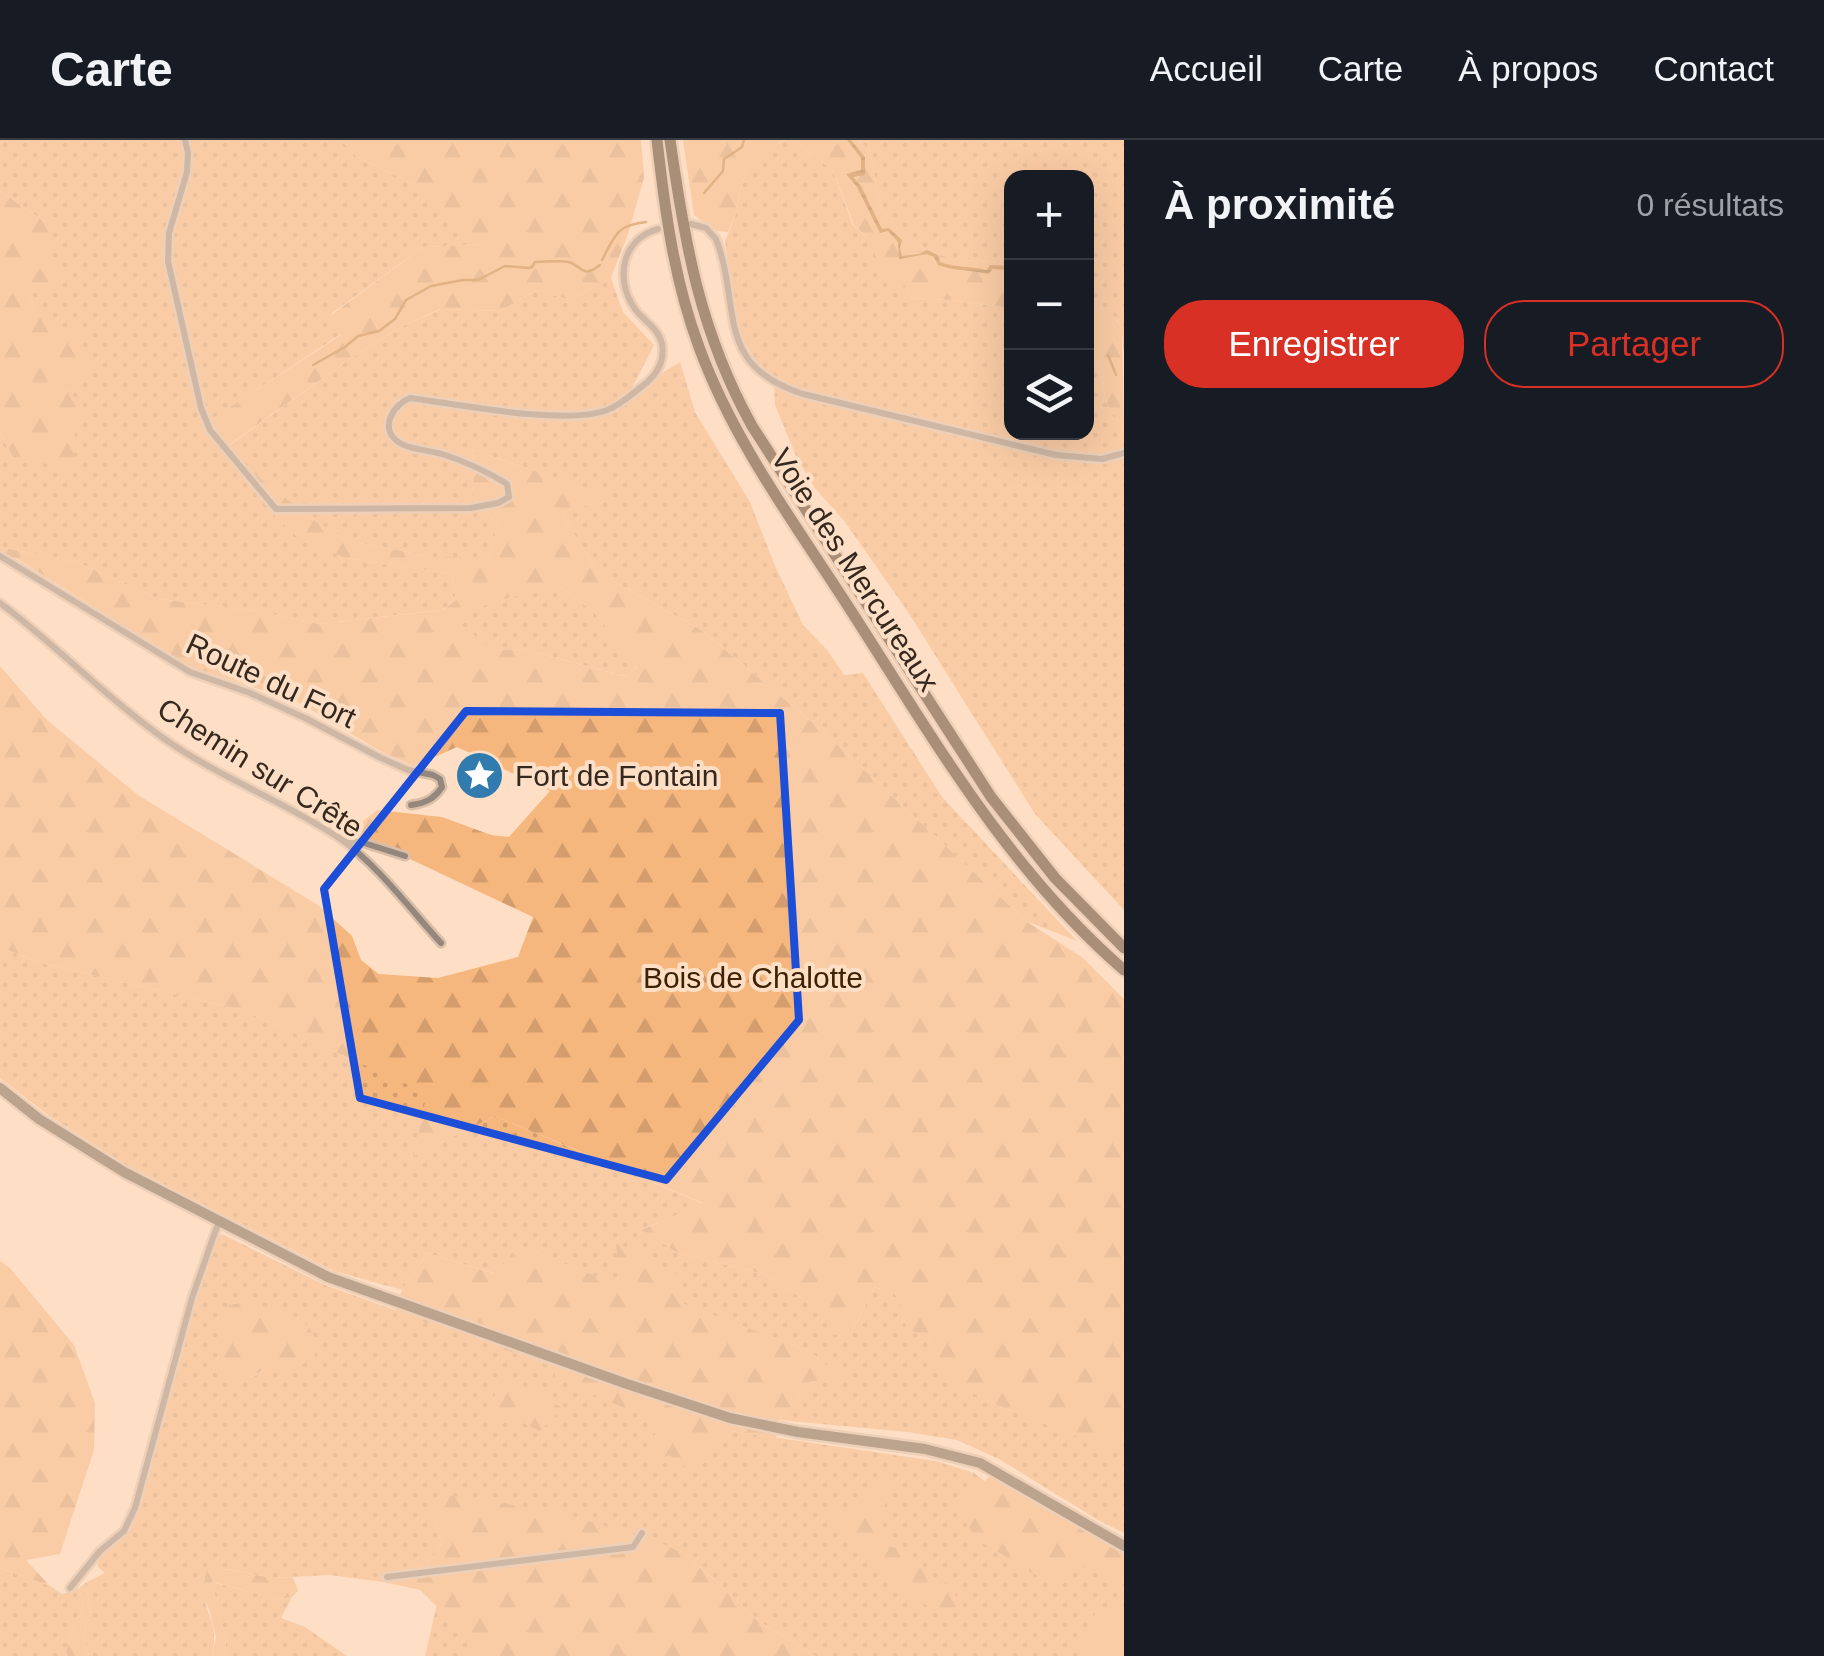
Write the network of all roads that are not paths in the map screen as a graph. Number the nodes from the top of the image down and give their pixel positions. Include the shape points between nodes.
1 (185, 140) edge
2 (657, 140) edge
3 (670, 140) edge
4 (691, 224) dead end
5 (658, 229) dead end
6 (1124, 453) edge
7 (0, 556) edge
8 (0, 602) edge
9 (412, 805) dead end
10 (342, 840) junction
11 (405, 856) dead end
12 (441, 943) dead end
13 (1124, 948) edge
14 (1124, 970) edge
15 (0, 1088) edge
16 (219, 1221) junction
17 (642, 1534) dead end
18 (1124, 1546) edge
19 (387, 1577) dead end
20 (70, 1588) dead end

1 - 5 street via 186,172 168,261 201,408 229,456 276,509 471,508 509,496 496,476 399,444 389,427 393,409 410,398 579,415 623,401 655,374 662,359 660,337 630,301 624,279 630,248
2 - 14 highway, Voie des Mercureaux via 684,303 746,446 986,818 1052,900
3 - 13 highway, Voie des Mercureaux via 695,286 752,426 991,797 1045,867
4 - 6 street via 716,239 737,337 752,365 773,382 1056,455 1102,459
7 - 9 street, Route du Fort via 190,672 440,779 436,796
8 - 10 street, Chemin sur Crête via 161,737
10 - 11 street
10 - 12 street, Chemin sur Crête
15 - 16 main road via 124,1172
16 - 18 main road via 328,1277 730,1418 980,1464
16 - 20 street via 136,1508 124,1532
17 - 19 street via 633,1548

